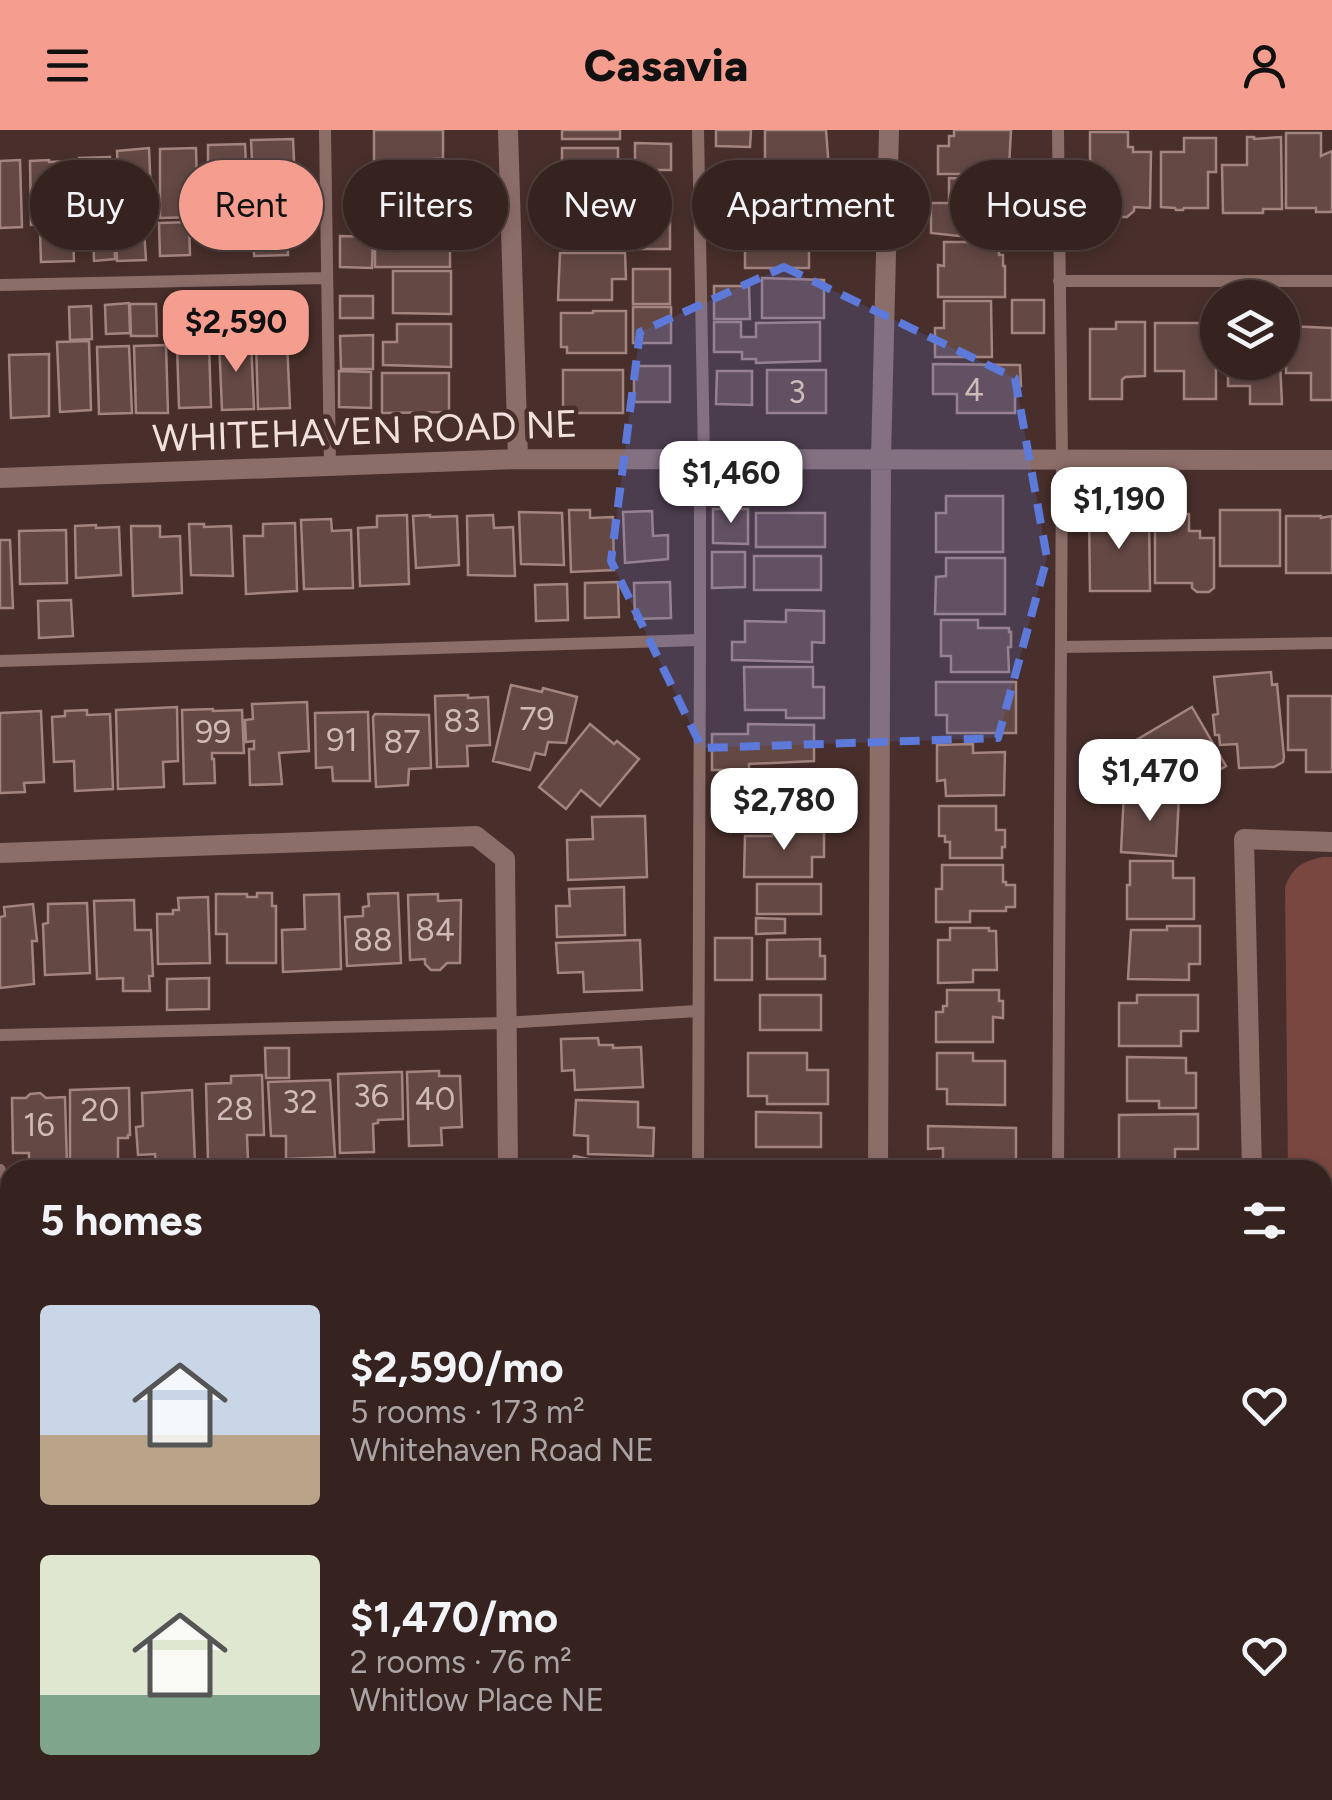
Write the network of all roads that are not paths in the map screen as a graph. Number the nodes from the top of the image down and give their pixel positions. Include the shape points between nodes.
1 (324, 130) edge
2 (508, 130) edge
3 (698, 130) edge
4 (890, 130) edge
5 (1058, 130) edge
6 (326, 278) junction
7 (1060, 280) junction
8 (1332, 280) edge
9 (0, 286) edge
10 (704, 457) junction
11 (518, 458) junction
12 (881, 458) junction
13 (1062, 460) junction
14 (1332, 460) edge
15 (330, 466) junction
16 (0, 478) edge
17 (700, 640) junction
18 (1332, 643) edge
19 (1061, 647) junction
20 (0, 661) edge
21 (1332, 842) edge
22 (0, 853) edge
23 (697, 1010) junction
24 (505, 1023) junction
25 (0, 1035) edge
26 (508, 1160) edge
27 (698, 1160) edge
28 (878, 1160) edge
29 (1058, 1160) edge
30 (1252, 1160) edge

1 - 6 lane
2 - 11 street
3 - 10 lane
4 - 12 street
5 - 7 lane
6 - 9 lane
6 - 15 lane
7 - 8 lane
7 - 13 lane
10 - 11 street, WHITEHAVEN ROAD NE
10 - 12 street, WHITEHAVEN ROAD NE
10 - 17 lane
11 - 15 street, WHITEHAVEN ROAD NE
12 - 13 street, WHITEHAVEN ROAD NE
12 - 28 street
13 - 14 street, WHITEHAVEN ROAD NE
13 - 19 lane
15 - 16 street, WHITEHAVEN ROAD NE
17 - 20 lane
17 - 23 lane
18 - 19 lane
19 - 29 lane
21 - 30 street via 1244,839
22 - 24 street via 476,836 505,859
23 - 24 lane
23 - 27 lane
24 - 25 lane
24 - 26 street

